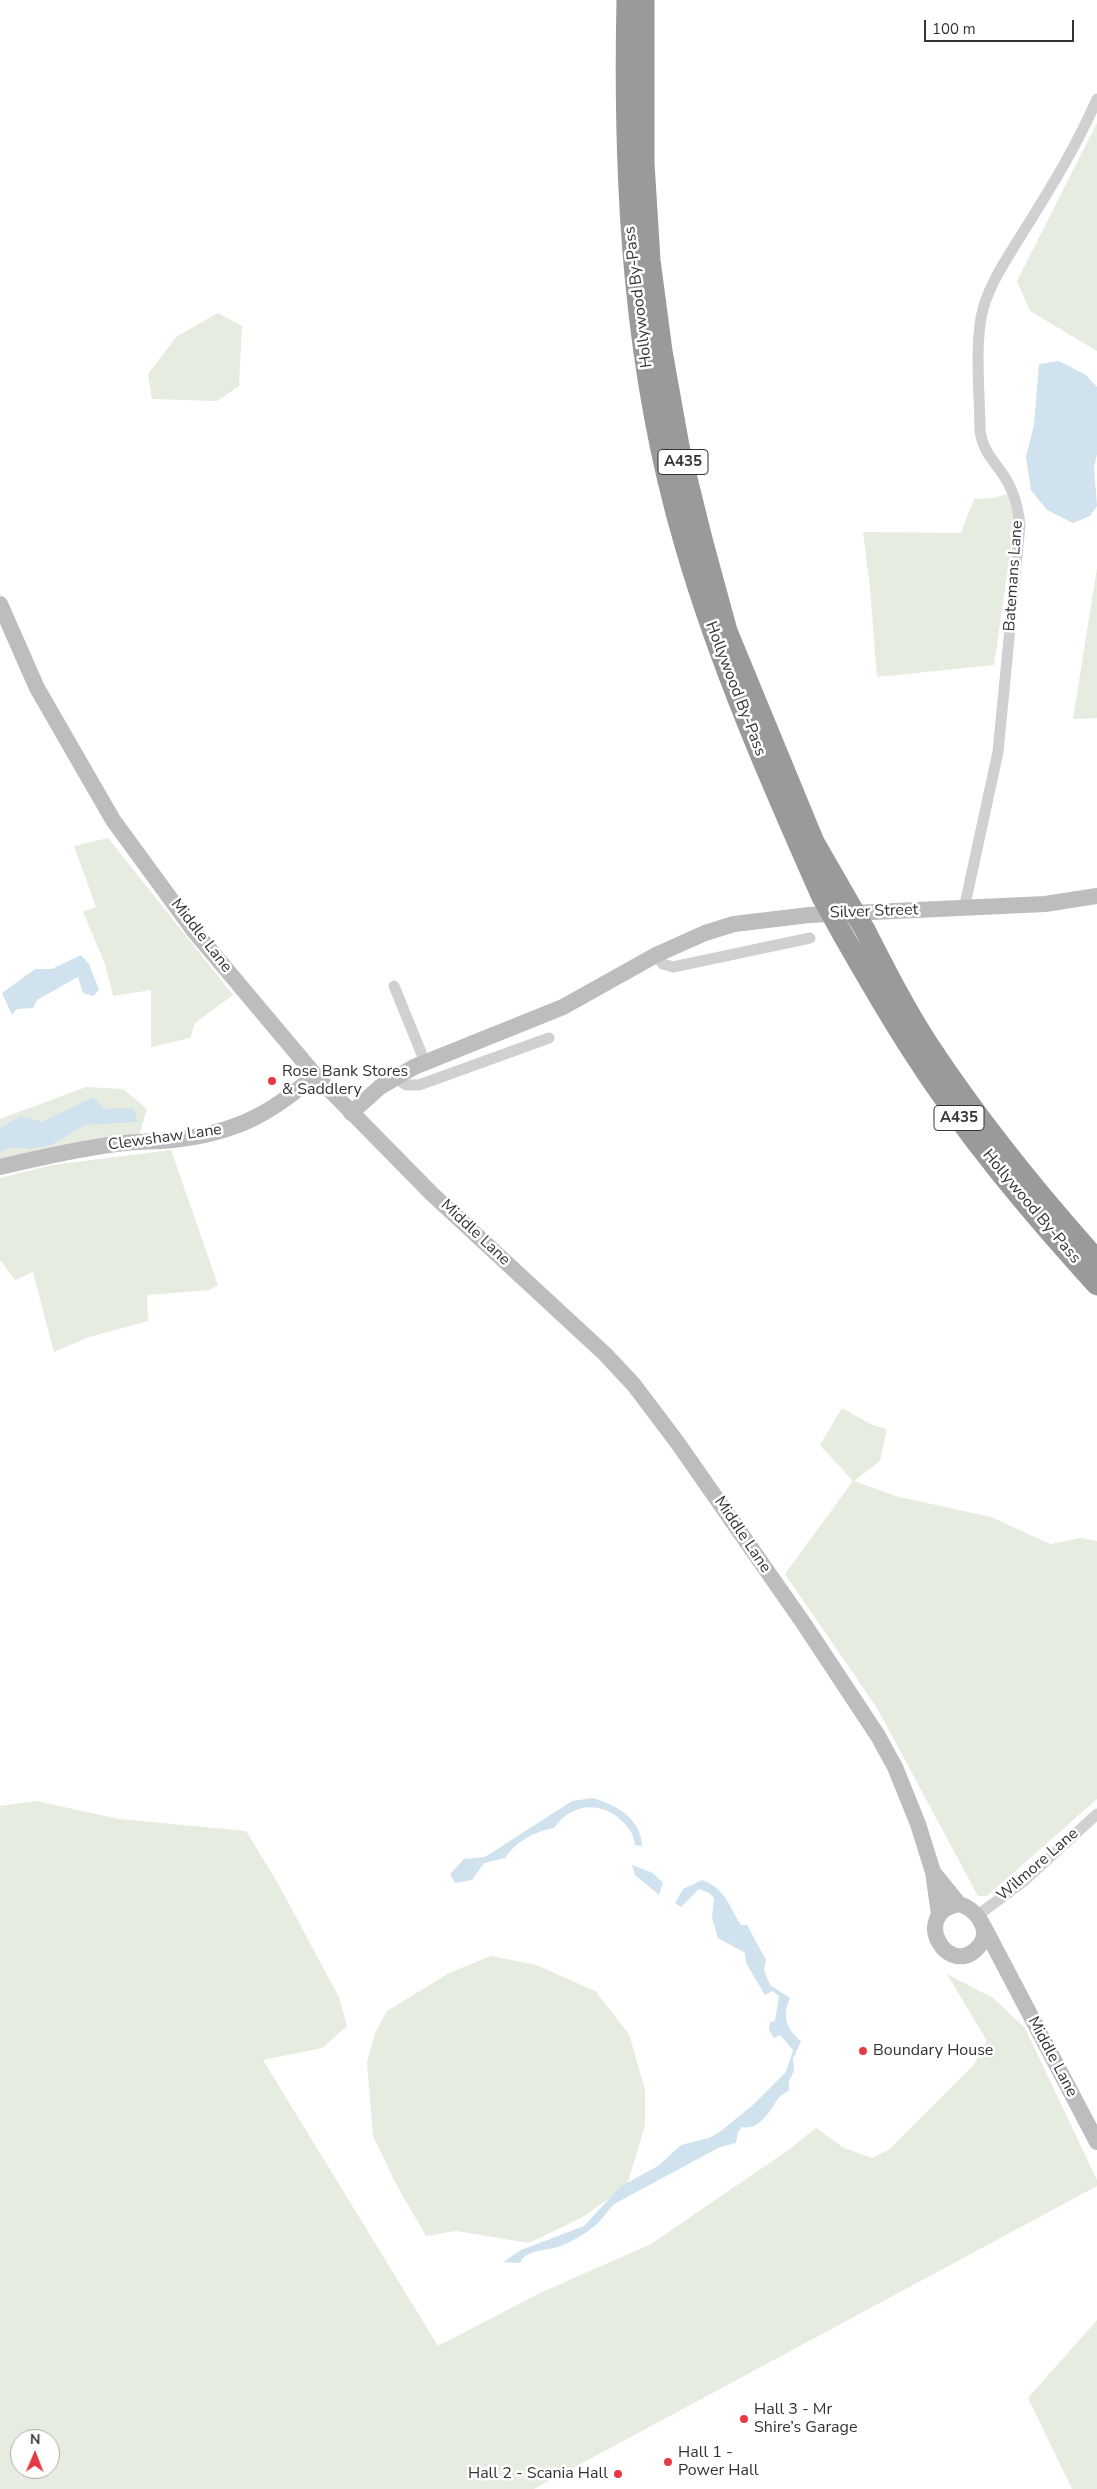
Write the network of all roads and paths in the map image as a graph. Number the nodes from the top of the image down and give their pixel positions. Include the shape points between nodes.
1 (627, 0) edge
2 (644, 0) edge
3 (1097, 99) edge
4 (0, 604) edge
5 (1097, 896) edge
6 (964, 910) junction
7 (810, 938) dead end
8 (656, 955) junction
9 (394, 986) dead end
10 (549, 1038) dead end
11 (425, 1062) junction
12 (315, 1075) junction
13 (396, 1077) junction
14 (351, 1113) junction
15 (0, 1167) edge
16 (1097, 1260) edge
17 (1097, 1285) edge
18 (1097, 1814) edge
19 (933, 1872) junction
20 (960, 1904) junction
21 (939, 1914) junction
22 (981, 1921) junction
23 (965, 1956) junction
24 (1007, 1973) junction
25 (1097, 2142) edge

1 - 17 highway, Hollywood By-Pass / A435, bridge via 626,163 633,261 661,449 684,543 712,631 769,778 822,897 843,935 911,1050 981,1148
2 - 16 highway, Hollywood By-Pass / A435, bridge via 644,163 650,260 662,352 679,446 727,631 814,842 903,1002 961,1090 1051,1208
3 - 6 street, Batemans Lane via 1079,140 988,293 983,310 980,331 982,444 1016,501 1020,525 998,752
4 - 12 street, Middle Lane via 37,688 113,820 194,931
5 - 6 street, Silver Street via 1045,904
6 - 8 street, Silver Street via 809,915 734,924
7 - 8 street via 673,967 663,964
8 - 11 street, Silver Street via 563,1007
9 - 11 street
10 - 13 street via 419,1085 406,1084
11 - 13 street, Silver Street
12 - 14 street, Middle Lane
12 - 15 street, Clewshaw Lane via 273,1110 227,1130 174,1140 61,1152
13 - 14 street, Silver Street
14 - 19 street, Middle Lane via 432,1194 605,1354 639,1392 720,1502 859,1706 907,1795
18 - 22 street, Wilmore Lane
19 - 20 street, Middle Lane
19 - 21 street, Middle Lane
20 - 21 street via 946,1906
20 - 22 street, Middle Lane via 968,1906
21 - 23 street, Middle Lane via 936,1939 953,1956
22 - 23 street via 982,1942
22 - 24 street, Middle Lane
23 - 24 street, Middle Lane via 986,1959
24 - 25 street, Middle Lane

